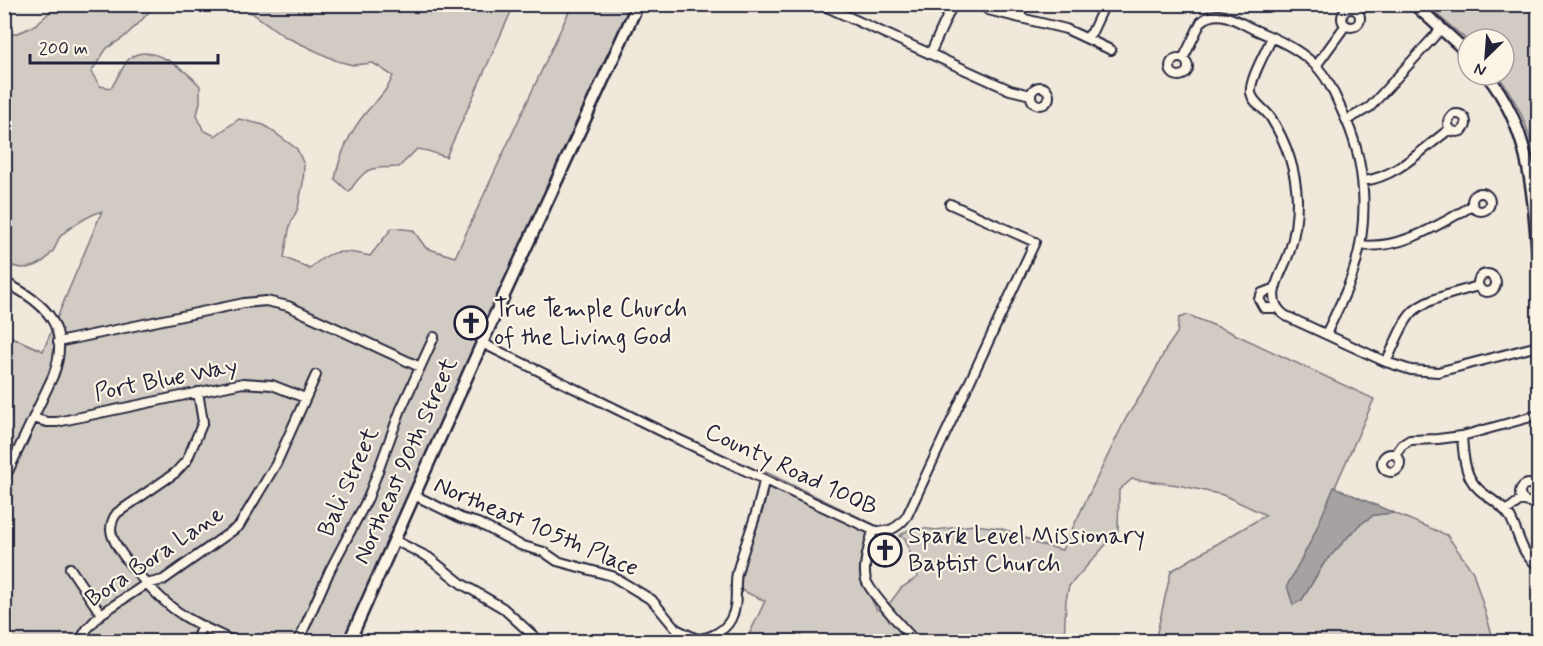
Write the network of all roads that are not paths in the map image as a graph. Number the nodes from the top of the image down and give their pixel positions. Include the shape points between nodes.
1 (638, 4) edge
2 (820, 4) edge
3 (953, 4) edge
4 (1023, 4) edge
5 (1105, 4) edge
6 (1414, 4) edge
7 (988, 10) dead end
8 (1020, 18) junction
9 (1345, 26) dead end
10 (1441, 29) junction
11 (1272, 37) junction
12 (1086, 38) junction
13 (1456, 42) edge
14 (1111, 50) dead end
15 (930, 54) junction
16 (1183, 59) dead end
17 (1316, 66) junction
18 (1496, 87) edge
19 (1031, 95) dead end
20 (1347, 120) junction
21 (1450, 129) dead end
22 (1363, 181) junction
23 (950, 204) dead end
24 (1472, 206) dead end
25 (1360, 245) junction
26 (1539, 256) edge
27 (4, 282) edge
28 (1478, 286) dead end
29 (1274, 290) junction
30 (1276, 308) junction
31 (1326, 334) junction
32 (434, 337) dead end
33 (58, 342) junction
34 (482, 343) junction
35 (1539, 346) edge
36 (1386, 362) junction
37 (420, 368) junction
38 (316, 375) dead end
39 (198, 392) junction
40 (305, 398) junction
41 (1539, 415) edge
42 (33, 418) junction
43 (1462, 436) junction
44 (1395, 455) dead end
45 (5, 477) edge
46 (764, 479) junction
47 (414, 495) junction
48 (1522, 499) dead end
49 (1506, 512) junction
50 (873, 530) junction
51 (394, 540) junction
52 (1539, 565) edge
53 (70, 568) dead end
54 (146, 584) junction
55 (101, 614) junction
56 (202, 626) junction
57 (697, 640) edge
58 (79, 642) edge
59 (195, 642) edge
60 (235, 642) edge
61 (298, 642) edge
62 (349, 642) edge
63 (540, 642) edge
64 (916, 642) edge

1 - 34 street, Northeast 90th Street
2 - 15 street
3 - 15 street
4 - 8 street
5 - 12 street
6 - 10 street
7 - 8 street
8 - 12 street
9 - 17 street
10 - 13 street
10 - 20 street via 1370,107
11 - 16 street via 1226,16 1206,17
11 - 17 street
11 - 29 street via 1251,93 1269,114 1284,143 1297,199 1291,250
12 - 14 street
15 - 19 street via 1010,90
17 - 20 street
18 - 26 street via 1523,140 1531,173
20 - 22 street
21 - 22 street via 1395,171
22 - 25 street
23 - 50 street, County Road 100B via 1035,242 907,516 890,530
24 - 25 street via 1402,241 1382,246
25 - 31 street via 1350,282
27 - 33 street via 43,307
28 - 36 street via 1415,310
29 - 30 street
29 - 30 street via 1262,293 1259,299 1264,308
30 - 31 street
31 - 36 street
32 - 37 street, Bali Street
33 - 37 street via 266,301 295,308
33 - 42 street via 55,370
34 - 46 street, County Road 100B
34 - 47 street, Northeast 90th Street
35 - 36 street via 1438,372 1411,370
37 - 61 street, Bali Street via 368,498
38 - 40 street, Bora Bora Lane
39 - 40 street, Port Blue Way via 258,383
39 - 42 street, Port Blue Way via 57,422
39 - 54 street via 203,422 187,460 117,513 112,522 113,537
40 - 54 street, Bora Bora Lane via 276,464 240,526 163,580
41 - 43 street
42 - 45 street
43 - 44 street via 1410,440
43 - 49 street via 1465,463 1475,486
46 - 50 street, County Road 100B
46 - 57 street via 737,573 731,619 712,637
47 - 51 street, Northeast 90th Street
47 - 57 street, Northeast 105th Place via 557,561 612,576 652,600 676,629
48 - 49 street
49 - 52 street via 1526,554
50 - 64 street via 866,582
51 - 62 street, Northeast 90th Street
51 - 63 street via 428,557 462,584 503,608
53 - 55 street
54 - 55 street, Bora Bora Lane
54 - 56 street via 172,608
55 - 58 street, Bora Bora Lane
56 - 59 street
56 - 60 street

